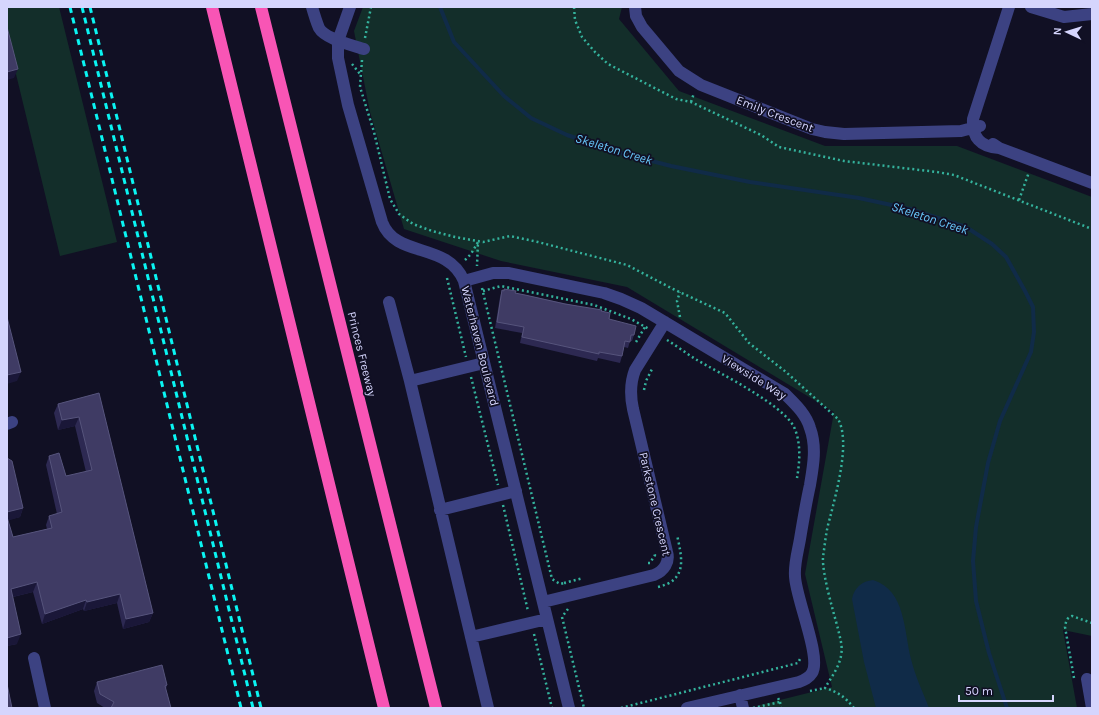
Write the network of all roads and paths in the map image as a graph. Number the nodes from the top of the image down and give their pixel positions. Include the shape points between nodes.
1 (212, 7) edge
2 (261, 7) edge
3 (312, 7) edge
4 (350, 7) edge
5 (636, 7) edge
6 (1009, 7) edge
7 (1031, 7) edge
8 (1092, 13) edge
9 (338, 41) junction
10 (364, 49) dead end
11 (976, 128) junction
12 (1034, 160) junction
13 (1092, 183) edge
14 (1018, 200) dead end
15 (457, 268) junction
16 (478, 277) junction
17 (464, 281) junction
18 (389, 302) dead end
19 (665, 322) junction
20 (645, 327) dead end
21 (634, 346) dead end
22 (484, 362) junction
23 (410, 381) junction
24 (798, 440) dead end
25 (797, 479) dead end
26 (516, 492) junction
27 (440, 510) junction
28 (653, 547) dead end
29 (642, 564) dead end
30 (588, 577) dead end
31 (564, 583) junction
32 (568, 596) junction
33 (543, 602) junction
34 (547, 619) junction
35 (1092, 623) edge
36 (471, 637) junction
37 (802, 655) dead end
38 (34, 658) dead end
39 (1074, 678) dead end
40 (1087, 679) dead end
41 (740, 695) junction
42 (778, 698) dead end
43 (780, 702) junction
44 (45, 708) edge
45 (384, 708) edge
46 (436, 708) edge
47 (488, 708) edge
48 (569, 708) edge
49 (584, 708) edge
50 (621, 708) edge
51 (687, 708) edge
52 (743, 708) edge
53 (753, 708) edge
54 (782, 708) edge
55 (1092, 708) edge

1 - 45 highway
2 - 46 highway, Princes Freeway
3 - 9 street via 319,29
4 - 9 street, Waterhaven Boulevard
5 - 11 street, Emily Crescent via 636,16 642,27 679,72 701,85 812,129 844,134 962,131
6 - 11 street via 978,106
7 - 8 street via 1064,17
9 - 10 street
9 - 15 street, Waterhaven Boulevard via 338,58 348,105 384,228 397,241 439,256
11 - 12 street via 999,148
12 - 13 street
12 - 14 path
15 - 16 path via 471,254 478,242
15 - 17 street, Waterhaven Boulevard
16 - 17 street, Viewside Way
16 - 19 street, Viewside Way via 493,272 509,273 594,290 631,303
16 - 31 path via 552,579 560,584
17 - 22 street, Waterhaven Boulevard
18 - 23 street
19 - 32 street, Parkstone Crescent via 635,370 631,392 632,409 668,557 667,563 654,575
19 - 41 street, Viewside Way via 785,394 805,417 813,437 814,464 794,577 812,648 814,668 812,674 799,682
20 - 21 path
22 - 23 street
22 - 26 street, Waterhaven Boulevard
23 - 27 street
24 - 25 path via 800,464
26 - 27 street
26 - 33 street, Waterhaven Boulevard
27 - 36 street
28 - 29 path via 655,555 650,562
30 - 31 path
31 - 32 path
32 - 33 street, Parkstone Crescent
32 - 49 path via 570,609 562,617
33 - 34 street, Waterhaven Boulevard
34 - 36 street
34 - 48 street, Waterhaven Boulevard
35 - 39 path via 1072,616 1066,621
36 - 47 street
37 - 50 path via 798,663
38 - 44 street
40 - 55 street
41 - 51 street, Viewside Way
41 - 52 street
42 - 43 path
43 - 53 path
43 - 54 path

